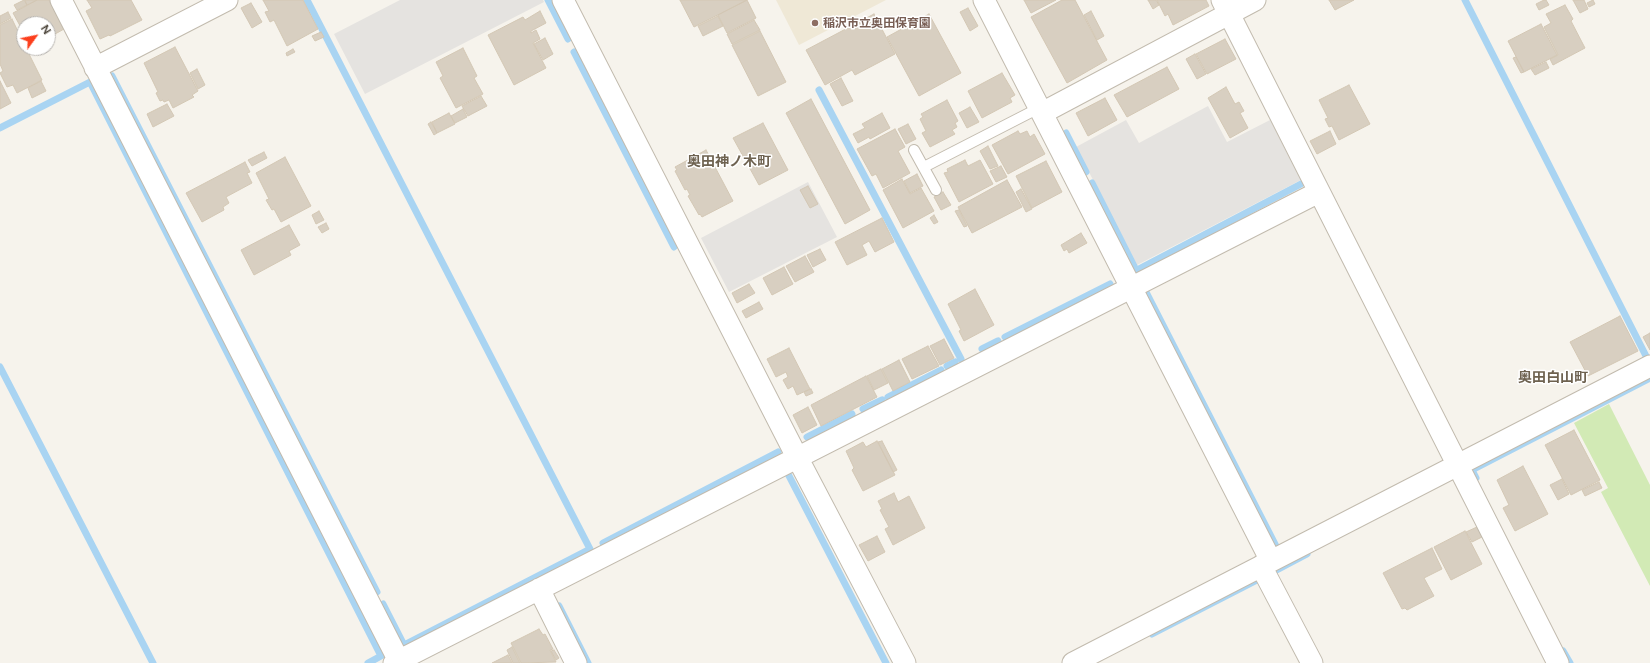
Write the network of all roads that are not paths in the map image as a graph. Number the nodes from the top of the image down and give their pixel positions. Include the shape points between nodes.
1 (61, 0) edge
2 (227, 0) edge
3 (563, 0) edge
4 (984, 0) edge
5 (1255, 0) edge
6 (1226, 7) edge
7 (95, 68) junction
8 (1040, 110) junction
9 (914, 150) dead end
10 (924, 167) junction
11 (936, 190) dead end
12 (1319, 192) junction
13 (1131, 287) junction
14 (1650, 366) edge
15 (797, 457) junction
16 (1458, 465) junction
17 (1266, 563) junction
18 (539, 589) junction
19 (396, 662) edge
20 (576, 663) edge
21 (905, 663) edge
22 (1073, 663) edge
23 (1312, 663) edge
24 (1558, 663) edge

1 - 7 street
2 - 7 street
3 - 15 street
4 - 8 street
5 - 6 street
6 - 8 street
6 - 12 street
7 - 19 street
8 - 10 lane
8 - 13 street
9 - 10 lane
10 - 11 lane
12 - 13 street
12 - 16 street
13 - 15 street
13 - 17 street
14 - 16 street
15 - 18 street
15 - 21 street
16 - 17 street
16 - 24 street
17 - 22 street
17 - 23 street
18 - 19 street
18 - 20 street

